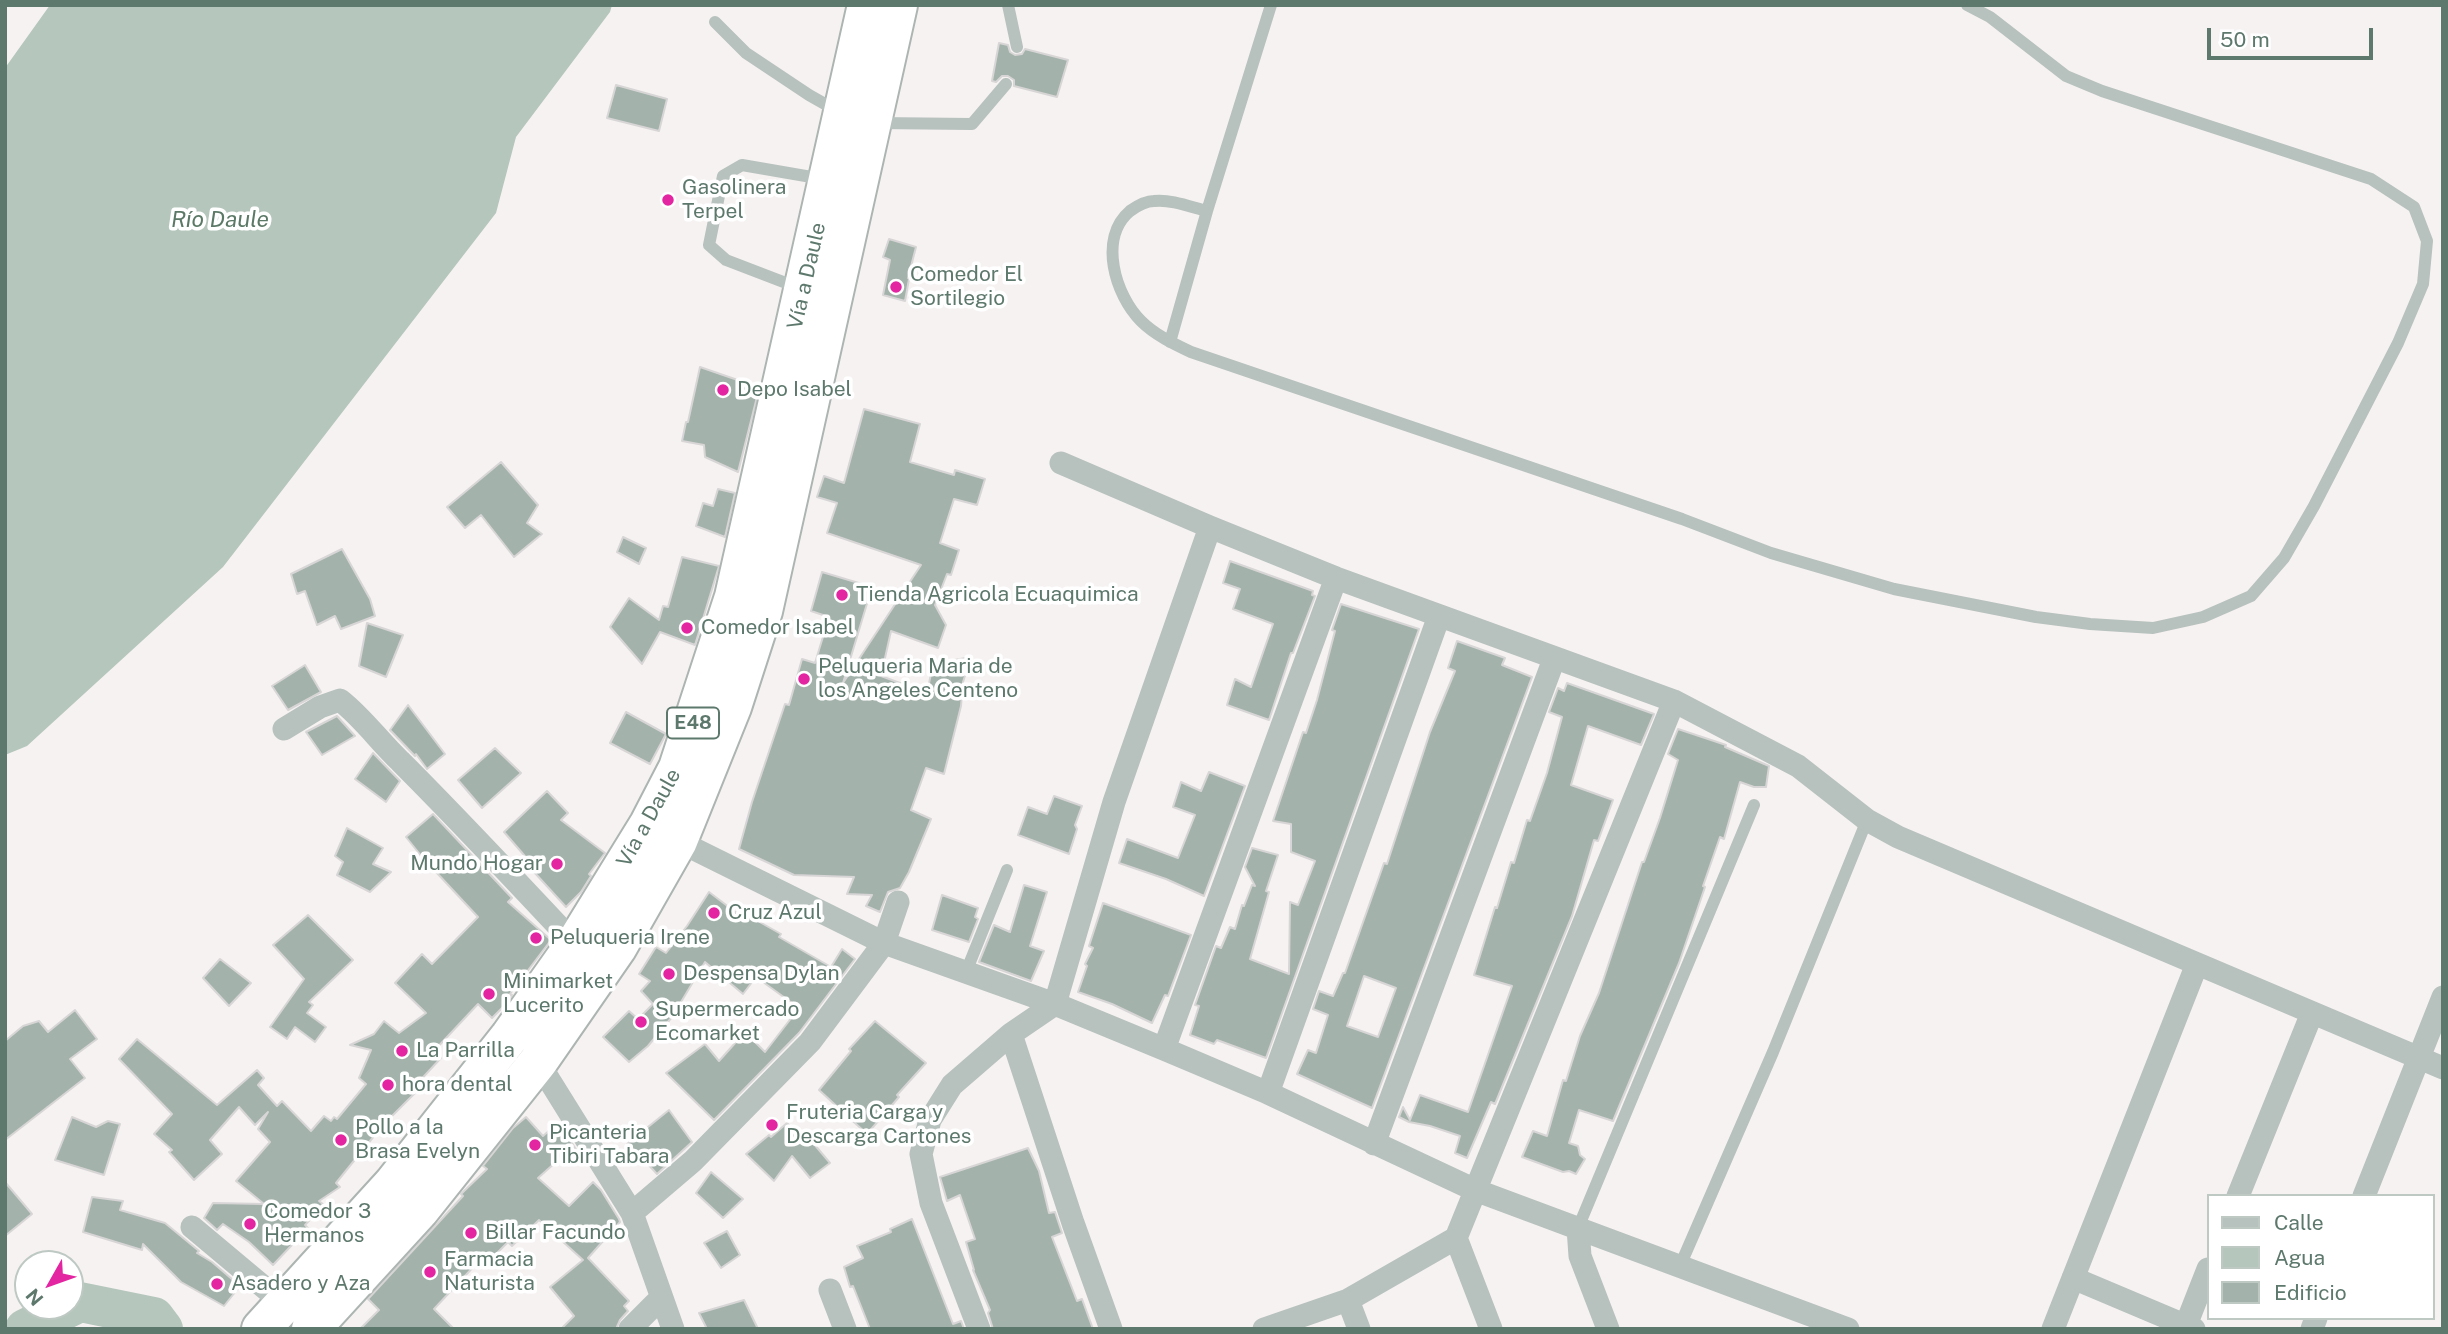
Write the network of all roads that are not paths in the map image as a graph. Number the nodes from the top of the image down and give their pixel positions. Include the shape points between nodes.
1 (867, 5) edge
2 (898, 5) edge
3 (1008, 5) edge
4 (1271, 5) edge
5 (1966, 5) edge
6 (715, 22) dead end
7 (1017, 47) dead end
8 (1006, 84) dead end
9 (858, 119) junction
10 (843, 184) junction
11 (1207, 211) junction
12 (818, 293) junction
13 (1170, 342) junction
14 (1061, 463) dead end
15 (1210, 527) junction
16 (1336, 578) junction
17 (1439, 616) junction
18 (1554, 659) junction
19 (1674, 701) junction
20 (284, 729) dead end
21 (1754, 805) dead end
22 (1867, 820) junction
23 (678, 841) junction
24 (1007, 870) dead end
25 (898, 902) dead end
26 (884, 943) junction
27 (575, 944) junction
28 (2197, 964) junction
29 (966, 972) junction
30 (2443, 997) edge
31 (1055, 1004) junction
32 (2312, 1013) junction
33 (1011, 1034) junction
34 (1164, 1049) junction
35 (2418, 1058) junction
36 (538, 1062) junction
37 (2443, 1068) edge
38 (1268, 1093) junction
39 (1374, 1144) junction
40 (1475, 1190) junction
41 (2239, 1194) edge
42 (2365, 1194) edge
43 (632, 1213) junction
44 (192, 1227) dead end
45 (1578, 1228) junction
46 (1456, 1238) junction
47 (1680, 1266) junction
48 (2206, 1275) edge
49 (2073, 1278) junction
50 (830, 1290) dead end
51 (661, 1298) junction
52 (1348, 1300) junction
53 (281, 1321) edge
54 (2190, 1327) edge
55 (630, 1329) edge
56 (673, 1329) edge
57 (845, 1329) edge
58 (979, 1329) edge
59 (1111, 1329) edge
60 (1264, 1329) edge
61 (1359, 1329) edge
62 (1491, 1329) edge
63 (1608, 1329) edge
64 (1848, 1329) edge
65 (2053, 1329) edge

1 - 9 highway, Vía a Daule / E48
2 - 9 highway, Vía a Daule / E48
3 - 7 lane
4 - 11 lane
5 - 13 lane via 1990,17 2066,76 2371,179 2414,207 2427,241 2423,284 2398,343 2314,506 2284,558 2251,596 2203,617 2153,628 2036,617 1894,589 1771,553
6 - 9 lane via 746,53 809,95
8 - 9 lane via 972,124
9 - 10 highway, Vía a Daule / E48
10 - 12 highway, Vía a Daule / E48
10 - 12 lane via 742,165 723,176 709,245 726,260
11 - 13 lane
11 - 13 lane via 1155,200 1138,205 1120,220 1113,239 1120,289 1140,320
12 - 23 highway, Vía a Daule / E48 via 763,611 728,718
12 - 27 highway, Vía a Daule / E48 via 734,597 678,768
14 - 15 street
15 - 16 street
15 - 31 street via 1114,802
16 - 17 street
16 - 34 street
17 - 18 street
17 - 38 street
18 - 19 street
18 - 39 street
19 - 22 street via 1798,766
19 - 40 street
20 - 27 street via 340,700
21 - 45 lane
22 - 28 street
22 - 47 lane
23 - 26 street
23 - 36 highway, Vía a Daule / E48 via 617,948
24 - 29 lane
25 - 26 street
26 - 29 street
26 - 43 street via 810,1042 693,1161
27 - 53 highway, Vía a Daule / E48 via 510,1037
28 - 32 street
28 - 49 street
29 - 31 street
30 - 35 street
31 - 33 street
31 - 34 street
32 - 35 street
32 - 41 street
33 - 58 street via 952,1085 930,1120 921,1154 931,1203
33 - 59 street
34 - 38 street
35 - 37 street
35 - 42 street
36 - 43 street
36 - 53 highway, Vía a Daule / E48 via 420,1210
38 - 39 street
39 - 40 street
40 - 45 street
40 - 46 street
43 - 51 street
44 - 53 street
45 - 47 street
45 - 63 street via 1580,1256
46 - 52 street
46 - 62 street
47 - 64 street
48 - 54 street
49 - 54 street
49 - 65 street
50 - 57 street
51 - 55 street
51 - 56 street
52 - 60 street
52 - 61 street

